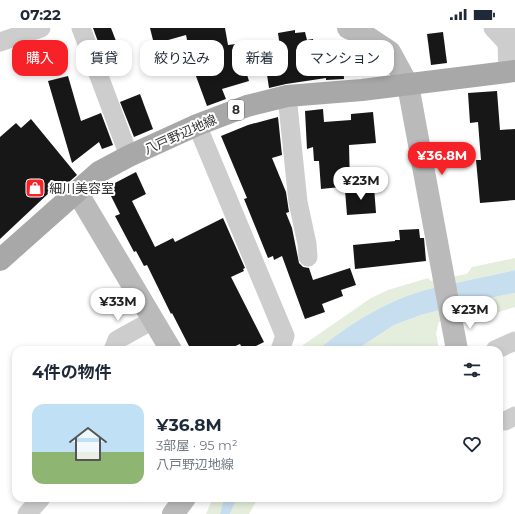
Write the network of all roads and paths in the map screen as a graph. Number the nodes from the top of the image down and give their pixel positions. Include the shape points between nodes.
1 (41, 28) edge
2 (81, 28) edge
3 (348, 28) edge
4 (493, 28) edge
5 (509, 36) edge
6 (0, 42) edge
7 (511, 72) edge
8 (408, 85) junction
9 (286, 96) junction
10 (197, 125) junction
11 (129, 156) junction
12 (77, 192) junction
13 (308, 257) dead end
14 (0, 260) edge
15 (153, 320) junction
16 (515, 342) edge
17 (115, 346) edge
18 (169, 346) edge
19 (281, 346) edge
20 (456, 346) edge
21 (503, 347) edge
22 (515, 416) edge
23 (503, 421) edge
24 (38, 502) edge
25 (182, 502) edge
26 (27, 514) edge
27 (173, 514) edge

1 - 6 street
2 - 11 street
3 - 8 street via 363,34 390,52
4 - 5 street
5 - 7 street
7 - 8 main road, 八戸野辺地線 / 8
8 - 9 main road, 八戸野辺地線 / 8
8 - 20 street
9 - 10 main road, 八戸野辺地線 / 8 via 247,106
9 - 13 street via 298,202
10 - 11 main road, 八戸野辺地線 / 8
10 - 19 street via 285,336
11 - 12 main road, 八戸野辺地線 / 8 via 99,172
12 - 14 main road, 八戸野辺地線 / 8
12 - 15 street
15 - 17 street via 117,340
15 - 18 street
16 - 21 street
22 - 23 street
24 - 26 street
25 - 27 street

